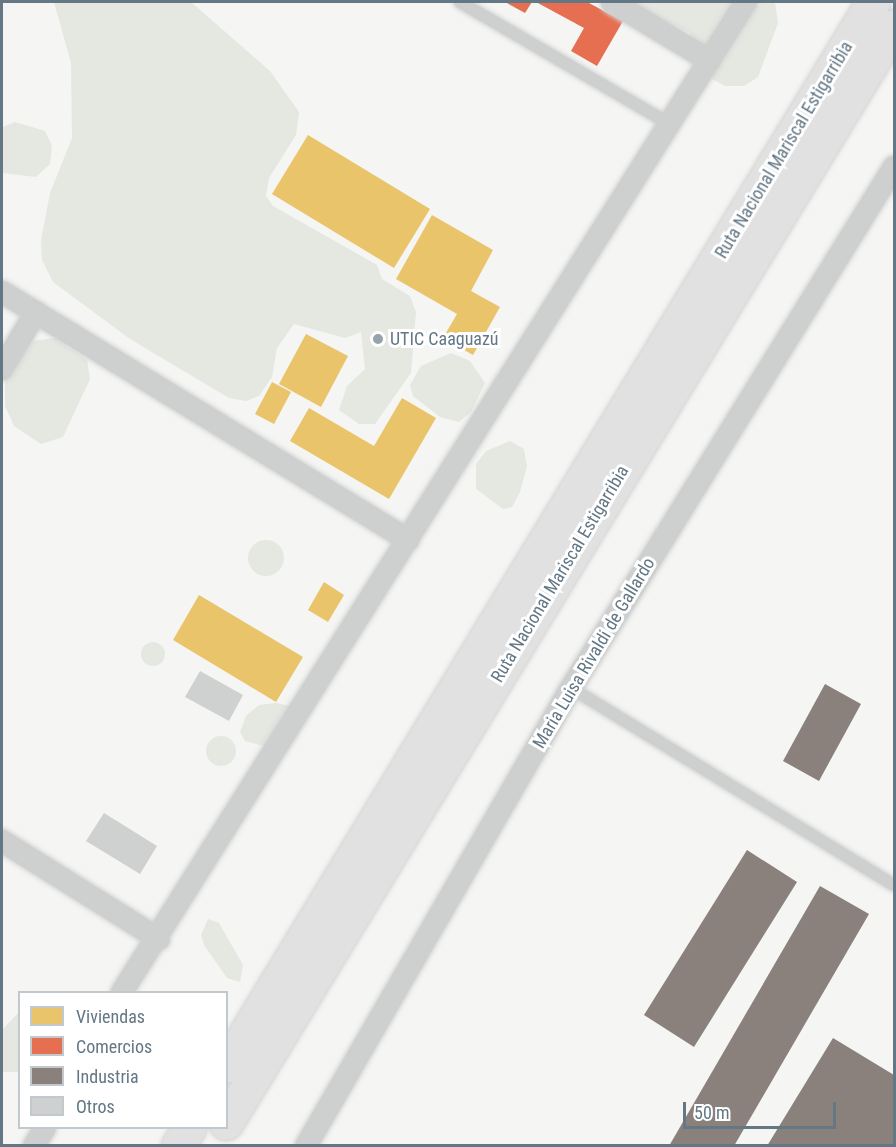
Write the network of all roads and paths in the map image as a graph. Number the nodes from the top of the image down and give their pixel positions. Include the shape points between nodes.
1 (460, 2) edge
2 (612, 2) edge
3 (746, 2) edge
4 (873, 2) edge
5 (894, 26) edge
6 (710, 61) junction
7 (670, 124) junction
8 (894, 167) edge
9 (2, 292) edge
10 (36, 312) junction
11 (2, 369) edge
12 (408, 540) junction
13 (571, 688) junction
14 (2, 841) edge
15 (894, 885) edge
16 (159, 939) junction
17 (123, 991) edge
18 (228, 1063) edge
19 (228, 1120) edge
20 (44, 1129) edge
21 (188, 1129) edge
22 (223, 1129) edge
23 (34, 1146) edge
24 (178, 1146) edge
25 (213, 1146) edge
26 (306, 1146) edge

1 - 7 lane
2 - 6 street
3 - 6 street
4 - 18 highway, Ruta Nacional Mariscal Estigarribia
5 - 19 highway, Ruta Nacional Mariscal Estigarribia
6 - 7 street
7 - 12 street
8 - 13 street, Maria Luisa Rivaldi de Gallardo
9 - 10 street
10 - 11 street
10 - 12 street
12 - 16 street via 360,608
13 - 15 lane
13 - 26 street, Maria Luisa Rivaldi de Gallardo
14 - 16 street
16 - 17 street
20 - 23 street
21 - 24 highway
22 - 25 highway

